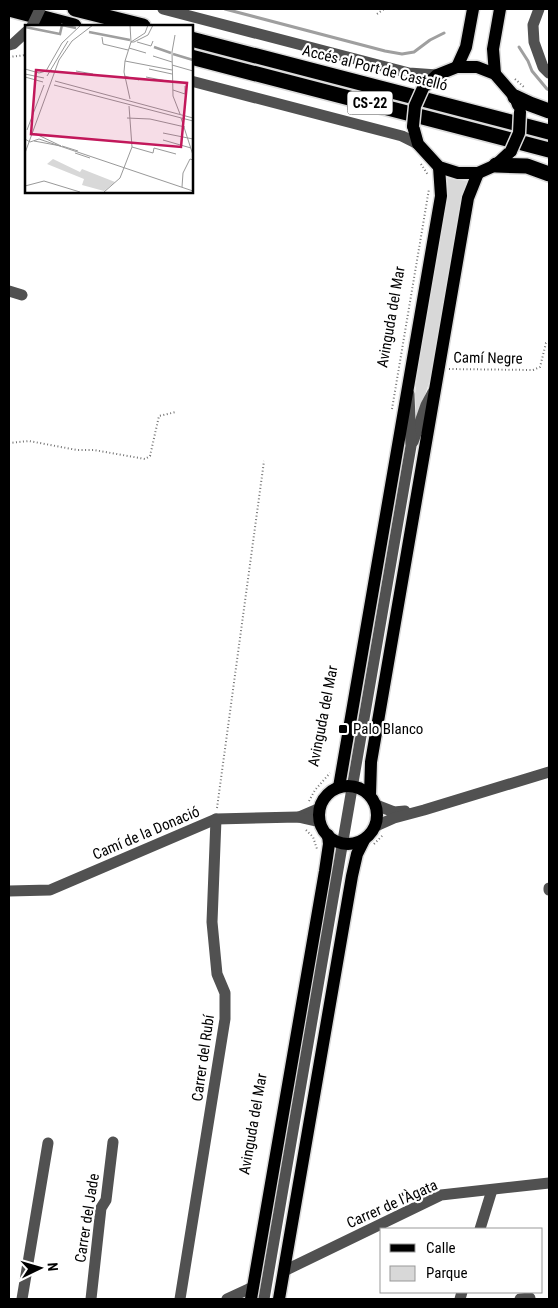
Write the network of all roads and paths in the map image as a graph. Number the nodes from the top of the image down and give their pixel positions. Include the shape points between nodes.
1 (40, 9) edge
2 (75, 9) edge
3 (163, 9) edge
4 (384, 9) edge
5 (473, 9) edge
6 (500, 9) edge
7 (540, 9) edge
8 (9, 10) edge
9 (377, 14) dead end
10 (32, 25) edge
11 (70, 25) edge
12 (139, 25) edge
13 (25, 33) edge
14 (192, 39) edge
15 (25, 41) edge
16 (11, 45) edge
17 (25, 55) edge
18 (9, 57) edge
19 (192, 57) edge
20 (457, 67) junction
21 (549, 73) edge
22 (495, 74) junction
23 (437, 75) junction
24 (511, 75) dead end
25 (192, 81) edge
26 (515, 97) joint
27 (525, 108) junction
28 (549, 111) edge
29 (549, 132) edge
30 (418, 144) junction
31 (549, 150) edge
32 (419, 162) dead end
33 (496, 165) junction
34 (439, 166) junction
35 (478, 173) junction
36 (549, 174) edge
37 (429, 176) dead end
38 (429, 186) dead end
39 (9, 291) edge
40 (22, 295) dead end
41 (549, 342) edge
42 (438, 368) junction
43 (408, 384) junction
44 (434, 388) junction
45 (392, 411) dead end
46 (176, 412) dead end
47 (9, 443) edge
48 (411, 446) junction
49 (264, 461) dead end
50 (549, 772) edge
51 (330, 773) dead end
52 (353, 786) junction
53 (338, 787) junction
54 (373, 800) junction
55 (314, 805) junction
56 (424, 810) junction
57 (298, 817) junction
58 (216, 819) junction
59 (320, 822) junction
60 (376, 826) junction
61 (328, 836) junction
62 (364, 840) junction
63 (343, 844) junction
64 (317, 850) dead end
65 (9, 891) edge
66 (113, 1142) dead end
67 (48, 1143) dead end
68 (549, 1183) edge
69 (492, 1190) junction
70 (480, 1228) edge
71 (284, 1271) junction
72 (252, 1293) edge
73 (22, 1299) edge
74 (92, 1299) edge
75 (180, 1299) edge
76 (227, 1299) edge
77 (264, 1299) edge
78 (279, 1299) edge

1 - 10 street, bridge
2 - 12 highway
3 - 23 street via 409,73
4 - 9 path
5 - 20 main road via 466,47
6 - 22 main road via 493,49
7 - 21 street via 533,24 534,42 543,67
8 - 11 highway
13 - 16 street
14 - 29 highway, Accés al Port de Castelló / CS-22
15 - 16 street
17 - 18 path
19 - 31 highway, CS-22
20 - 22 main road via 477,67
20 - 23 main road
22 - 26 main road
23 - 30 main road, bridge via 423,88 415,106 413,126
24 - 27 path via 530,94
25 - 30 street via 402,136
26 - 27 highway
27 - 28 highway
27 - 33 main road, bridge via 511,151
30 - 34 main road
32 - 37 path
33 - 35 main road
33 - 36 highway via 526,166
34 - 35 main road via 458,173
34 - 43 main road, Avinguda del Mar via 441,196
35 - 42 main road, Avinguda del Mar via 468,198
38 - 45 path, Avinguda del Mar
39 - 40 street
41 - 42 path, Camí Negre via 540,367 532,370
42 - 44 main road, Avinguda del Mar
43 - 48 street, Avinguda del Mar
43 - 53 main road, Avinguda del Mar
44 - 48 street, Avinguda del Mar
44 - 54 main road, Avinguda del Mar via 371,762
46 - 47 path via 159,416 150,456 145,460 29,441
48 - 52 street, Avinguda del Mar
49 - 58 path
50 - 56 street
51 - 55 path, Avinguda del Mar via 315,790
52 - 53 main road
52 - 54 main road
52 - 63 street, Avinguda del Mar
53 - 55 main road
54 - 56 street via 394,812
54 - 60 main road, Avinguda del Mar via 378,816
55 - 57 street, Camí de la Donació via 312,812
55 - 59 main road
56 - 60 street
57 - 58 street, Camí de la Donació
57 - 59 street, Camí de la Donació
57 - 64 path via 298,823 314,837
58 - 65 street, Camí de la Donació via 50,890
58 - 75 street, Carrer del Rubí via 212,922 217,974 225,993 225,1019
59 - 61 main road
60 - 62 main road
61 - 63 main road
61 - 72 main road, Avinguda del Mar via 325,871
62 - 63 main road
62 - 71 main road via 352,876
63 - 77 street, Avinguda del Mar
66 - 74 street, Carrer del Jade via 106,1200 101,1208
67 - 73 street
68 - 69 street, Carrer de l'Àgata
69 - 70 street
69 - 71 street, Carrer de l'Àgata via 441,1195
71 - 78 main road
72 - 76 street

